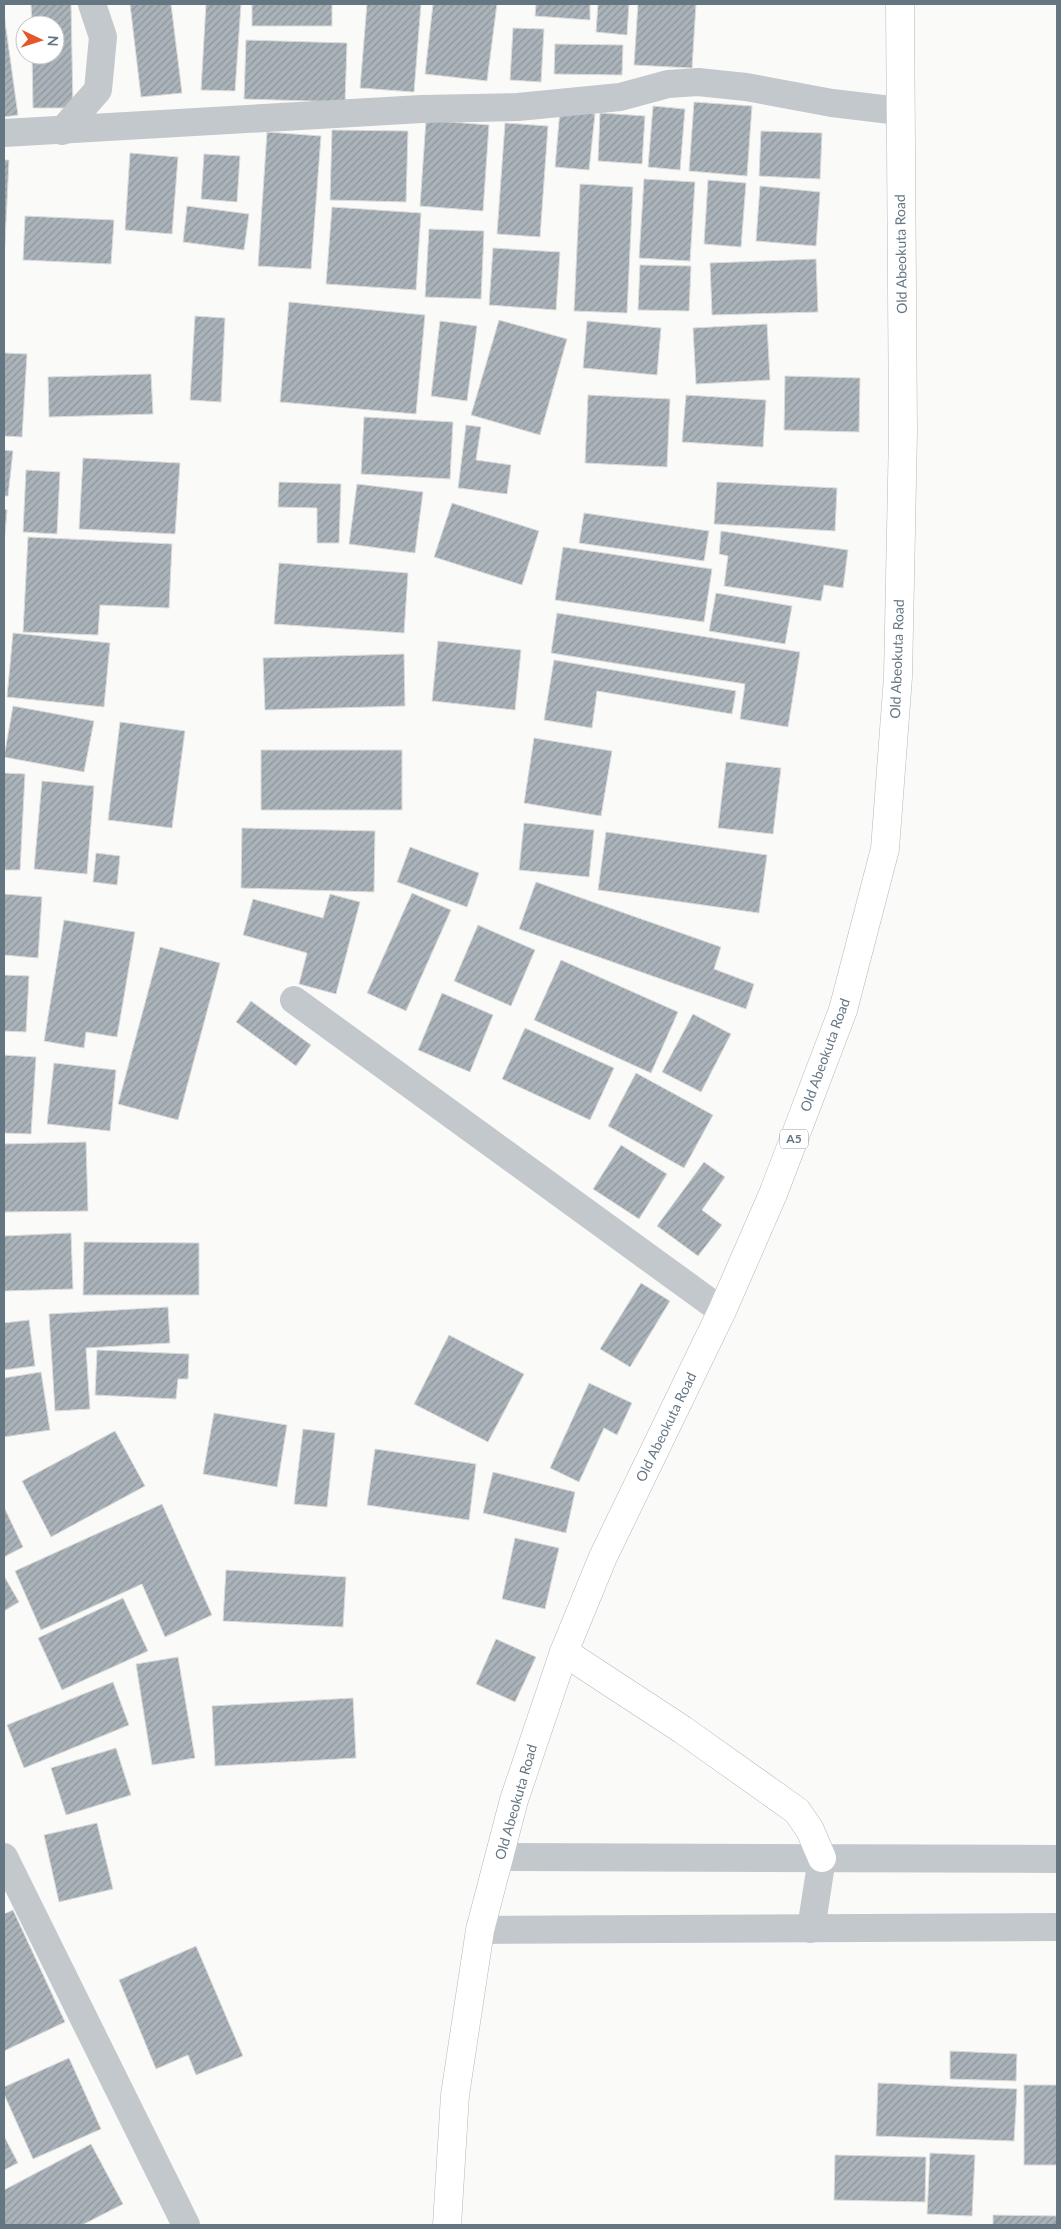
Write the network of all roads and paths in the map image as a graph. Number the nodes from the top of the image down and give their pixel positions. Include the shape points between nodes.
1 (92, 4) edge
2 (900, 4) edge
3 (899, 111) junction
4 (62, 131) junction
5 (4, 133) edge
6 (294, 1000) dead end
7 (722, 1311) junction
8 (564, 1652) junction
9 (4, 1857) edge
10 (500, 1857) junction
11 (822, 1858) junction
12 (1057, 1859) edge
13 (1057, 1927) edge
14 (811, 1929) junction
15 (480, 1930) junction
16 (186, 2225) edge
17 (447, 2225) edge

1 - 4 street via 103,37 98,90
2 - 3 highway, Old Abeokuta Road / A5
3 - 4 street via 698,82 668,84 620,97 518,108 422,109
3 - 7 highway, Old Abeokuta Road / A5 via 902,432 899,667 884,849 843,1010 773,1194
4 - 5 street
6 - 7 street
7 - 8 highway, Old Abeokuta Road / A5 via 603,1557
8 - 10 highway, Old Abeokuta Road / A5 via 514,1800
8 - 11 highway via 683,1730 797,1811 810,1830
9 - 16 street
10 - 11 street
10 - 15 highway, Old Abeokuta Road / A5
11 - 12 street
11 - 14 street
13 - 14 street
14 - 15 street
15 - 17 highway, Old Abeokuta Road / A5 via 454,2095

